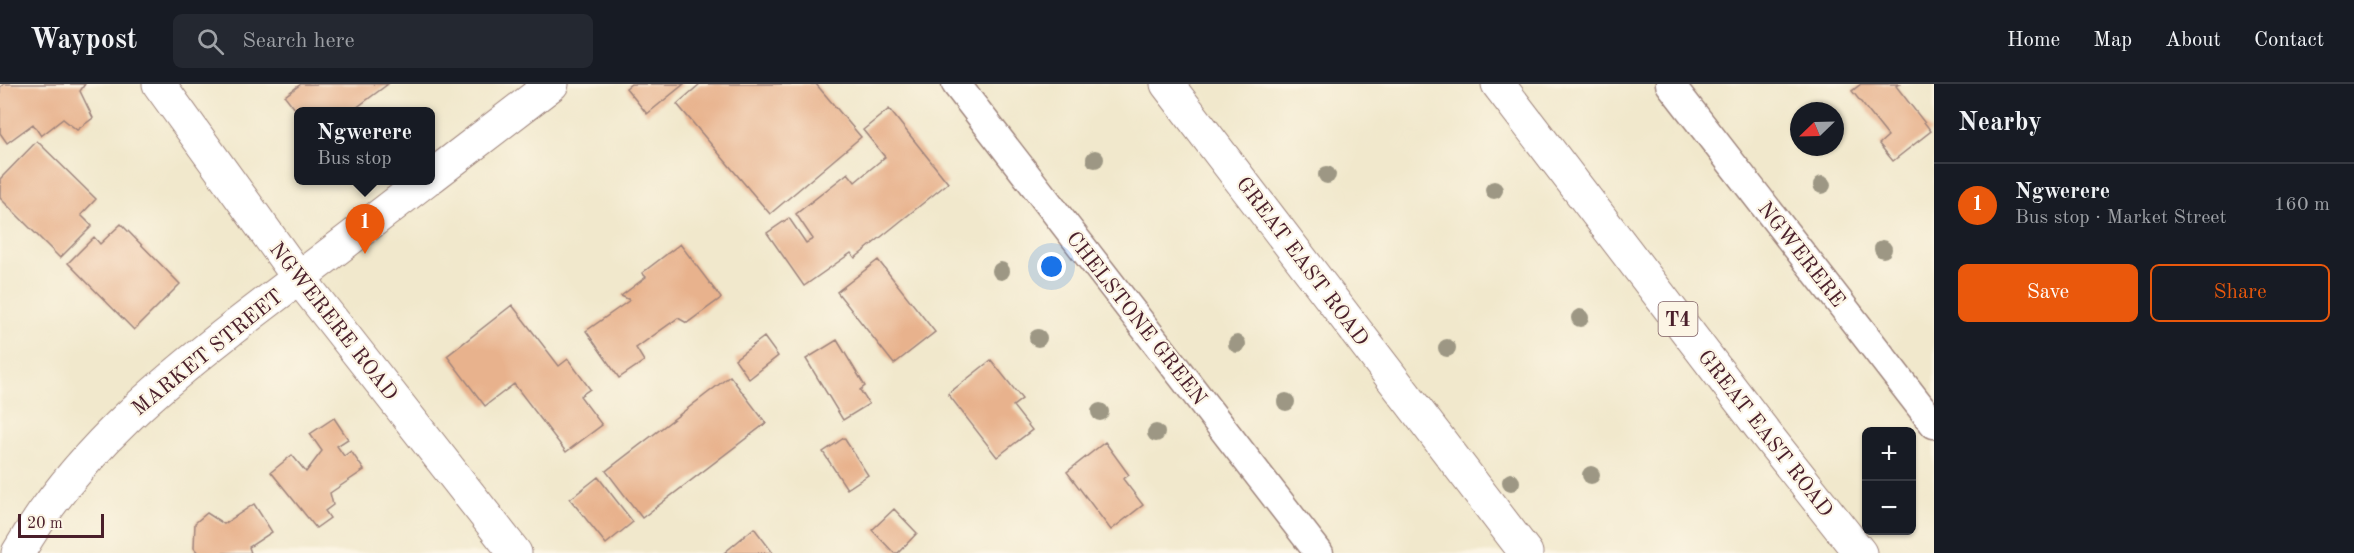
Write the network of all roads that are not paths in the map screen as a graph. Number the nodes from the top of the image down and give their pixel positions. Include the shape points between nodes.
1 (159, 84) edge
2 (552, 84) edge
3 (956, 84) edge
4 (1167, 84) edge
5 (1498, 84) edge
6 (1670, 84) edge
7 (435, 174) edge
8 (420, 185) edge
9 (299, 278) junction
10 (1934, 424) edge
11 (18, 553) edge
12 (515, 553) edge
13 (1319, 553) edge
14 (1526, 553) edge
15 (1860, 553) edge

1 - 9 street, NGWERERE ROAD
2 - 7 street
3 - 13 street, CHELSTONE GREEN
4 - 14 street, GREAT EAST ROAD
5 - 15 street, GREAT EAST ROAD / T4
6 - 10 street, NGWERERE
8 - 9 street, MARKET STREET
9 - 11 street, MARKET STREET via 185,364 130,413 57,494
9 - 12 street, NGWERERE ROAD

